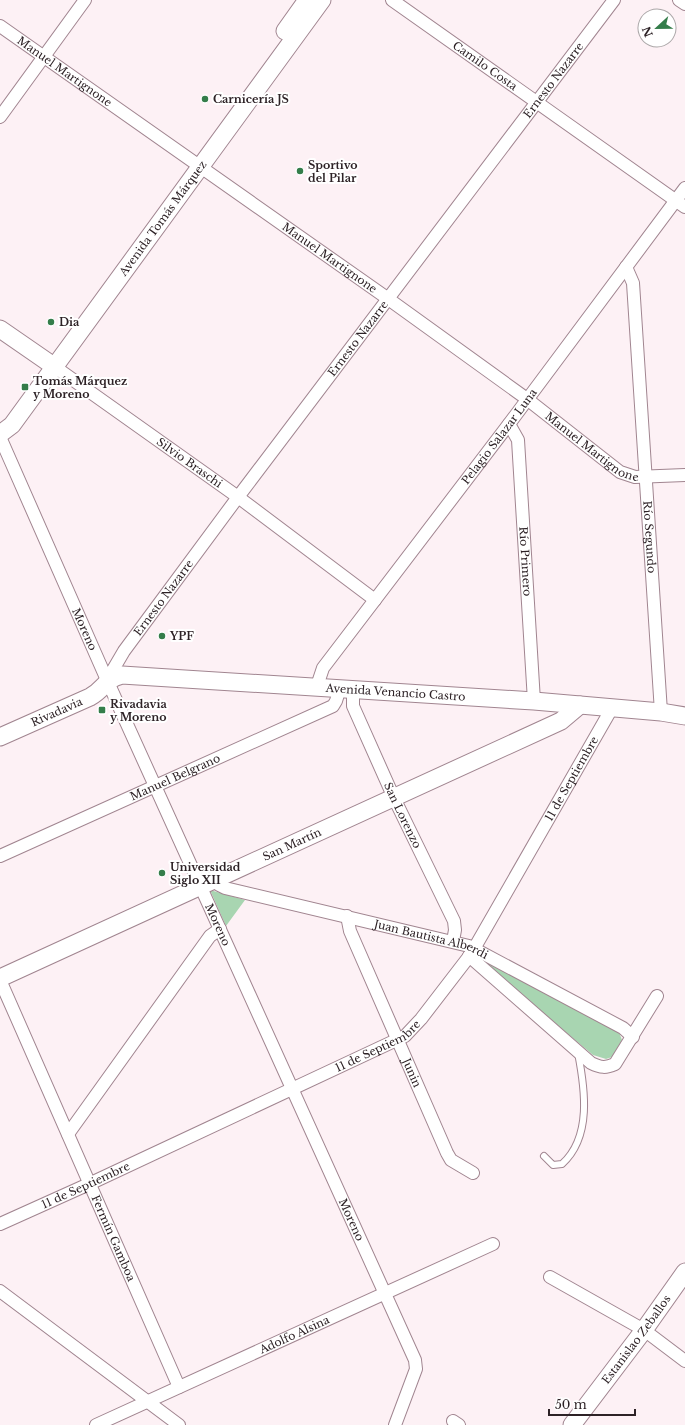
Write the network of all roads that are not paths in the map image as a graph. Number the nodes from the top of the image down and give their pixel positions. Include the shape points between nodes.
1 (85, 0) edge
2 (307, 0) edge
3 (322, 0) edge
4 (392, 0) edge
5 (614, 0) edge
6 (679, 0) edge
7 (685, 4) edge
8 (0, 26) edge
9 (43, 58) junction
10 (536, 102) junction
11 (0, 117) edge
12 (196, 165) junction
13 (685, 188) edge
14 (680, 203) edge
15 (626, 267) junction
16 (387, 298) junction
17 (0, 329) edge
18 (51, 365) junction
19 (527, 399) junction
20 (509, 424) junction
21 (0, 432) edge
22 (0, 437) edge
23 (685, 475) edge
24 (647, 477) junction
25 (238, 497) junction
26 (375, 600) junction
27 (107, 680) junction
28 (317, 686) junction
29 (346, 688) junction
30 (534, 701) junction
31 (580, 705) junction
32 (612, 708) junction
33 (661, 712) junction
34 (685, 716) edge
35 (0, 737) edge
36 (155, 785) junction
37 (394, 798) junction
38 (0, 856) edge
39 (208, 883) junction
40 (347, 916) junction
41 (220, 929) junction
42 (453, 941) junction
43 (472, 952) junction
44 (0, 979) edge
45 (657, 996) dead end
46 (633, 1036) junction
47 (396, 1040) junction
48 (578, 1052) junction
49 (294, 1089) junction
50 (68, 1134) junction
51 (544, 1156) dead end
52 (473, 1173) dead end
53 (89, 1184) junction
54 (0, 1224) edge
55 (493, 1244) dead end
56 (685, 1272) edge
57 (550, 1277) dead end
58 (0, 1291) edge
59 (384, 1295) junction
60 (644, 1330) junction
61 (685, 1361) edge
62 (178, 1386) junction
63 (147, 1401) junction
64 (96, 1425) edge
65 (179, 1425) edge
66 (395, 1425) edge
67 (572, 1425) edge

1 - 9 street
2 - 12 street, Avenida Tomás Márquez
3 - 12 street, Avenida Tomás Márquez
4 - 10 street, Camilo Costa
5 - 10 street, Ernesto Nazarre
6 - 7 street
8 - 9 street, Manuel Martignone
9 - 11 street
9 - 12 street, Manuel Martignone
10 - 14 street, Camilo Costa
10 - 16 street, Ernesto Nazarre
12 - 16 street, Manuel Martignone
12 - 18 street, Avenida Tomás Márquez
13 - 14 street, Pelagio Salazar Luna
14 - 15 street, Pelagio Salazar Luna
15 - 19 street, Pelagio Salazar Luna
15 - 24 street, Río Segundo via 633,283
16 - 19 street, Manuel Martignone
16 - 25 street, Ernesto Nazarre
17 - 18 street, Silvio Braschi
18 - 21 street, Avenida Tomás Márquez via 12,425
18 - 25 street, Silvio Braschi
19 - 20 street, Pelagio Salazar Luna
19 - 24 street, Manuel Martignone via 620,472 635,477
20 - 26 street, Pelagio Salazar Luna
20 - 30 street, Río Primero via 518,440
22 - 27 street, Moreno
23 - 24 street, Manuel Martignone
24 - 33 street, Río Segundo
25 - 26 street, Silvio Braschi
25 - 27 street, Ernesto Nazarre via 124,651
26 - 28 street, Pelagio Salazar Luna via 323,668
27 - 28 street, Avenida Venancio Castro via 128,675
27 - 35 street, Rivadavia via 97,693 90,697
27 - 36 street, Moreno
28 - 29 street, Avenida Venancio Castro
29 - 30 street, Avenida Venancio Castro
29 - 36 street, Manuel Belgrano via 333,706
29 - 37 street, San Lorenzo
30 - 31 street, Avenida Venancio Castro
31 - 32 street, Avenida Venancio Castro
31 - 37 street, San Martín via 561,721
32 - 33 street, Avenida Venancio Castro
32 - 43 street, 11 de Septiembre
33 - 34 street, Avenida Venancio Castro
36 - 38 street, Manuel Belgrano
36 - 39 street, Moreno
37 - 39 street, San Martín
37 - 42 street, San Lorenzo via 454,921
39 - 40 street, Juan Bautista Alberdi
39 - 41 street, Moreno
39 - 44 street, San Martín
40 - 42 street, Juan Bautista Alberdi
40 - 47 street, Junin via 350,931
41 - 49 street, Moreno
41 - 50 street via 210,936
42 - 43 street, Juan Bautista Alberdi
43 - 46 street, Juan Bautista Alberdi via 623,1028
43 - 47 street, 11 de Septiembre via 421,1019 405,1036
43 - 48 street, Juan Bautista Alberdi
44 - 50 street, Fermín Gamboa
45 - 46 street
46 - 48 street, Juan Bautista Alberdi via 615,1064 605,1068 591,1063
47 - 49 street, 11 de Septiembre
47 - 52 street, Junin via 451,1160
48 - 51 lane via 584,1097 582,1129 572,1155 562,1164 553,1164
49 - 53 street, 11 de Septiembre
49 - 59 street, Moreno
50 - 53 street, Fermín Gamboa
53 - 54 street, 11 de Septiembre
53 - 62 street, Fermín Gamboa
55 - 59 street, Adolfo Alsina
56 - 60 street, Estanislao Zeballos
57 - 60 street
58 - 63 street
59 - 62 street, Adolfo Alsina
59 - 66 street, Moreno via 416,1369
60 - 61 street
60 - 67 street, Estanislao Zeballos
62 - 63 street, Adolfo Alsina
63 - 64 street, Adolfo Alsina
63 - 65 street

